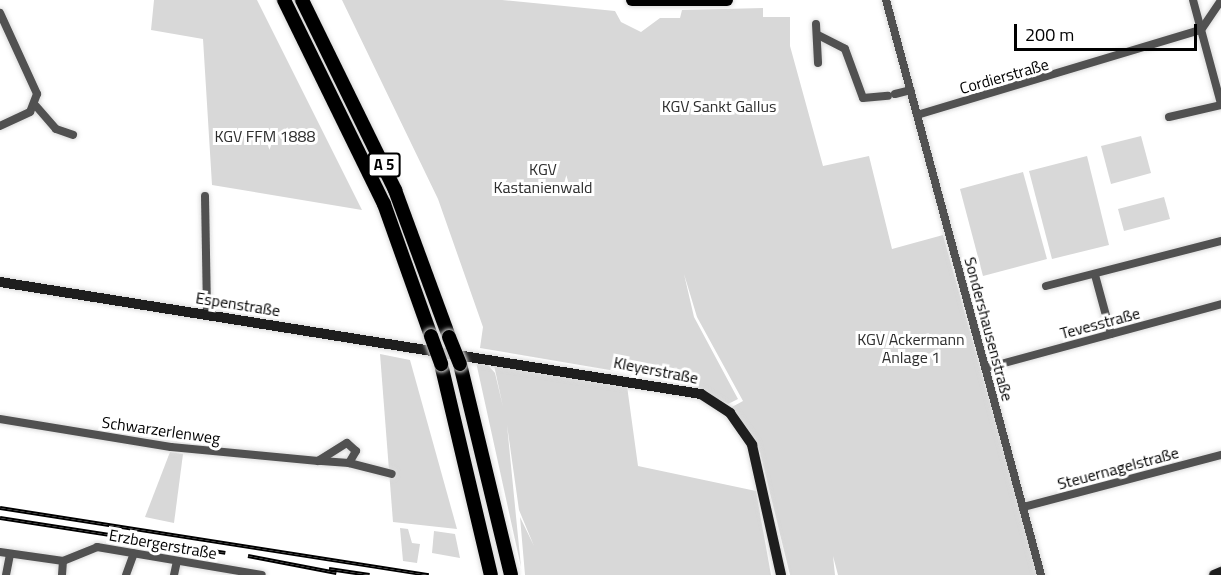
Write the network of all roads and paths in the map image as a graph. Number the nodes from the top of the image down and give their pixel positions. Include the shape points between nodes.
1 (284, 0) edge
2 (302, 0) edge
3 (632, 0) edge
4 (727, 0) edge
5 (886, 0) edge
6 (1193, 0) edge
7 (1221, 0) edge
8 (0, 13) edge
9 (816, 24) dead end
10 (1201, 30) junction
11 (818, 35) junction
12 (818, 63) dead end
13 (911, 90) junction
14 (1221, 104) edge
15 (36, 106) junction
16 (918, 115) junction
17 (1169, 117) dead end
18 (0, 126) edge
19 (73, 135) dead end
20 (205, 196) dead end
21 (1221, 241) edge
22 (1095, 275) junction
23 (0, 282) edge
24 (1046, 286) dead end
25 (1221, 304) edge
26 (207, 315) junction
27 (1111, 333) junction
28 (466, 359) junction
29 (986, 368) junction
30 (0, 419) edge
31 (335, 454) junction
32 (1221, 455) edge
33 (318, 461) junction
34 (346, 464) junction
35 (392, 474) dead end
36 (1023, 507) junction
37 (0, 552) edge
38 (134, 553) junction
39 (10, 554) junction
40 (63, 561) junction
41 (177, 561) junction
42 (216, 571) edge
43 (1221, 572) edge
44 (6, 575) edge
45 (62, 575) edge
46 (126, 575) edge
47 (174, 575) edge
48 (262, 575) edge
49 (491, 575) edge
50 (511, 575) edge
51 (781, 575) edge
52 (1041, 575) edge
53 (1214, 575) edge

1 - 49 highway, A 5, bridge via 384,204 441,364
2 - 28 highway, A 5, bridge via 395,190 449,337
3 - 4 main road
5 - 13 street, Sondershausenstraße
6 - 10 street
7 - 10 street
8 - 15 street via 37,88
9 - 11 street
10 - 14 street
10 - 16 street, Cordierstraße
11 - 12 street
11 - 13 street via 845,49 863,98
13 - 16 street, Sondershausenstraße
14 - 17 street
15 - 18 street
15 - 19 street via 56,129
16 - 29 street, Sondershausenstraße
20 - 26 street
21 - 22 street
22 - 24 street
22 - 27 street
23 - 26 street, Espenstraße
25 - 27 street, Tevesstraße
26 - 28 street, Espenstraße
27 - 29 street, Tevesstraße
28 - 50 highway, A 5
28 - 51 street, Kleyerstraße via 682,388 724,408 744,430 756,457
29 - 36 street, Sondershausenstraße
30 - 33 street, Schwarzerlenweg via 171,447
31 - 33 street, Schwarzerlenweg
31 - 34 street
31 - 34 street, Schwarzerlenweg via 338,447 353,446 355,458
32 - 36 street, Steuernagelstraße
33 - 34 street, Schwarzerlenweg
34 - 35 street, Schwarzerlenweg
36 - 52 street, Sondershausenstraße
37 - 39 street
38 - 40 street, Erzbergerstraße via 90,547
38 - 41 street, Erzbergerstraße
38 - 46 street
39 - 40 street
39 - 44 street
40 - 45 street
41 - 42 street, Erzbergerstraße
41 - 47 street
42 - 48 street, Erzbergerstraße
43 - 53 street

